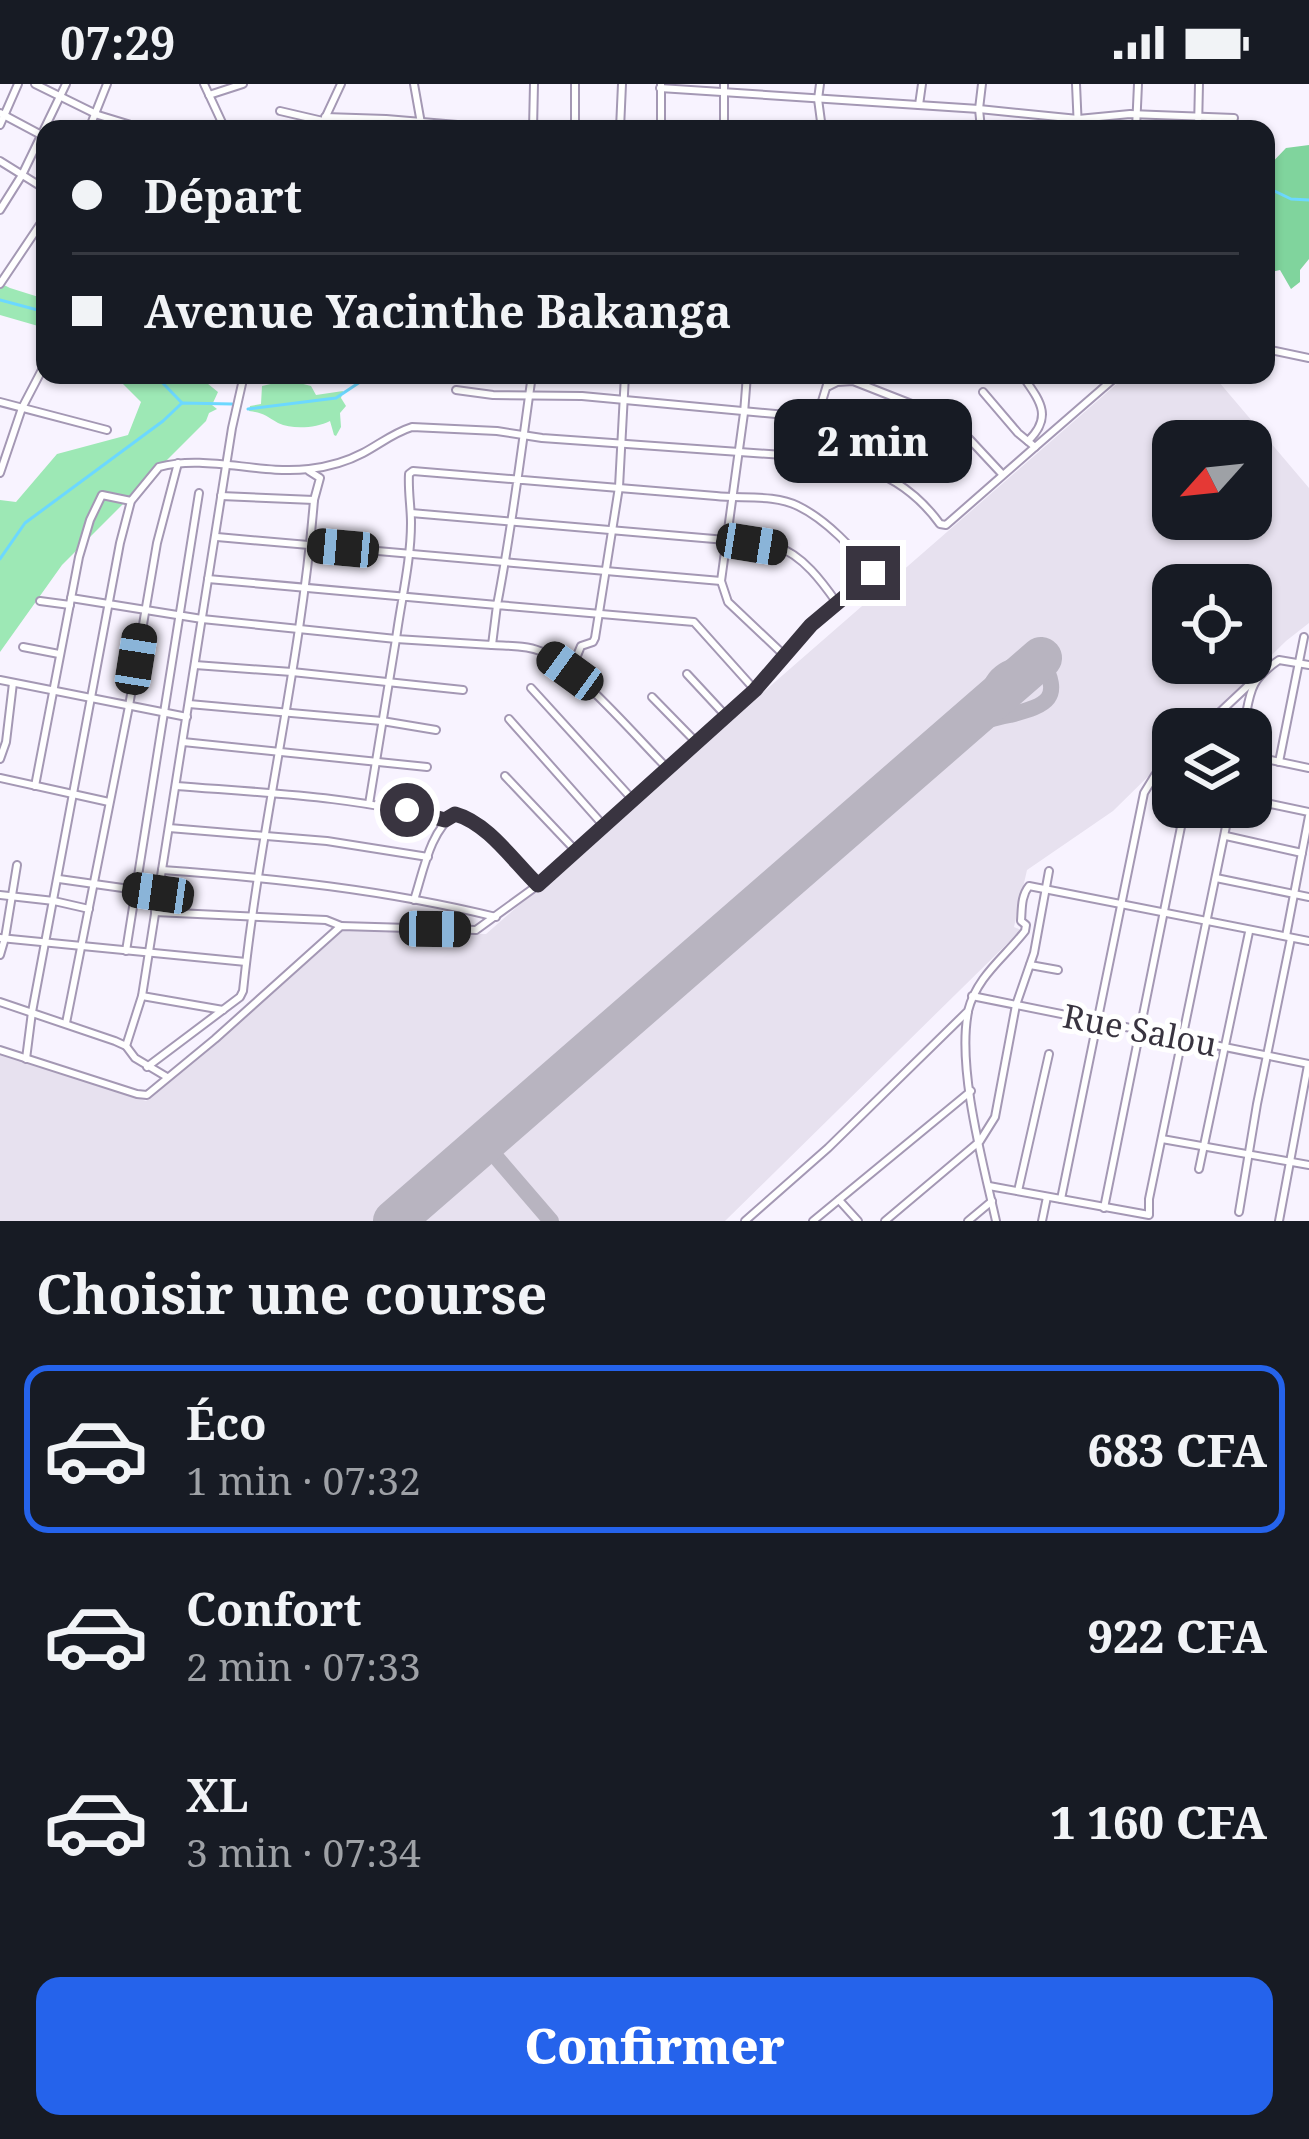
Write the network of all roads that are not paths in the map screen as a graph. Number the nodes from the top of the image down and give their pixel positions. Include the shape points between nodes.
1 (18, 84) edge
2 (35, 84) edge
3 (66, 84) edge
4 (107, 84) edge
5 (204, 84) edge
6 (242, 84) edge
7 (341, 84) edge
8 (414, 84) edge
9 (534, 84) edge
10 (575, 84) edge
11 (622, 84) edge
12 (820, 84) edge
13 (922, 84) edge
14 (982, 84) edge
15 (1076, 84) edge
16 (1138, 84) edge
17 (1199, 84) edge
18 (660, 86) edge
19 (723, 89) edge
20 (209, 95) junction
21 (59, 96) junction
22 (818, 99) junction
23 (919, 105) junction
24 (979, 109) junction
25 (280, 111) dead end
26 (97, 113) junction
27 (1135, 114) junction
28 (2, 118) edge
29 (1078, 118) junction
30 (1199, 118) junction
31 (1234, 118) dead end
32 (386, 119) joint
33 (49, 120) edge
34 (94, 120) edge
35 (114, 120) edge
36 (221, 120) edge
37 (312, 120) edge
38 (323, 120) edge
39 (370, 120) edge
40 (391, 120) edge
41 (420, 120) edge
42 (533, 120) edge
43 (574, 120) edge
44 (620, 120) edge
45 (661, 120) edge
46 (724, 120) edge
47 (822, 120) edge
48 (980, 120) edge
49 (1135, 120) edge
50 (36, 133) edge
51 (36, 149) edge
52 (0, 161) edge
53 (22, 175) junction
54 (36, 184) edge
55 (0, 210) edge
56 (36, 230) edge
57 (0, 284) edge
58 (1275, 352) edge
59 (1309, 358) edge
60 (36, 381) edge
61 (242, 384) edge
62 (531, 384) edge
63 (625, 384) edge
64 (746, 384) edge
65 (834, 384) edge
66 (861, 384) edge
67 (1028, 384) edge
68 (1107, 384) edge
69 (829, 386) joint
70 (456, 390) dead end
71 (983, 392) dead end
72 (529, 394) junction
73 (625, 400) junction
74 (0, 402) edge
75 (22, 408) junction
76 (744, 413) junction
77 (107, 430) dead end
78 (524, 434) junction
79 (622, 442) junction
80 (1031, 444) junction
81 (737, 453) junction
82 (178, 464) junction
83 (226, 466) junction
84 (306, 470) junction
85 (0, 473) edge
86 (1002, 474) junction
87 (517, 480) junction
88 (619, 487) junction
89 (199, 493) dead end
90 (221, 496) junction
91 (731, 498) junction
92 (314, 500) junction
93 (131, 501) junction
94 (410, 513) junction
95 (511, 520) junction
96 (612, 530) junction
97 (215, 537) junction
98 (726, 540) junction
99 (310, 546) junction
100 (407, 554) junction
101 (506, 563) junction
102 (605, 571) junction
103 (208, 579) junction
104 (721, 580) junction
105 (304, 587) junction
106 (401, 595) junction
107 (40, 601) dead end
108 (70, 602) junction
109 (837, 603) junction
110 (497, 605) junction
111 (109, 606) junction
112 (144, 612) junction
113 (598, 613) junction
114 (180, 616) junction
115 (202, 619) junction
116 (297, 629) junction
117 (1304, 637) dead end
118 (395, 639) junction
119 (492, 645) junction
120 (23, 646) dead end
121 (59, 654) junction
122 (784, 655) junction
123 (1304, 664) edge
124 (195, 665) junction
125 (1272, 665) edge
126 (570, 671) junction
127 (292, 672) junction
128 (687, 674) dead end
129 (0, 680) edge
130 (389, 681) junction
131 (13, 683) junction
132 (1250, 684) edge
133 (532, 688) dead end
134 (463, 690) dead end
135 (755, 690) junction
136 (52, 692) junction
137 (652, 697) dead end
138 (91, 698) junction
139 (189, 704) junction
140 (129, 706) junction
141 (1225, 708) edge
142 (164, 712) junction
143 (286, 713) junction
144 (726, 716) junction
145 (187, 717) junction
146 (509, 719) dead end
147 (382, 722) junction
148 (436, 730) dead end
149 (3, 742) edge
150 (183, 742) junction
151 (696, 742) junction
152 (280, 754) junction
153 (0, 759) edge
154 (1272, 760) edge
155 (1279, 762) junction
156 (376, 763) junction
157 (427, 767) dead end
158 (667, 768) junction
159 (1309, 768) edge
160 (506, 776) dead end
161 (0, 778) edge
162 (1152, 780) edge
163 (35, 786) junction
164 (176, 786) junction
165 (73, 794) junction
166 (274, 794) junction
167 (633, 800) junction
168 (109, 802) junction
169 (369, 804) junction
170 (1272, 805) edge
171 (1309, 814) edge
172 (445, 820) junction
173 (603, 825) junction
174 (169, 828) junction
175 (1182, 828) edge
176 (1227, 828) edge
177 (266, 836) junction
178 (1226, 836) junction
179 (576, 851) junction
180 (1302, 853) junction
181 (428, 857) junction
182 (17, 865) dead end
183 (162, 870) junction
184 (1049, 872) dead end
185 (260, 877) junction
186 (1216, 878) junction
187 (59, 879) junction
188 (94, 883) junction
189 (538, 885) junction
190 (134, 890) junction
191 (1048, 890) junction
192 (158, 893) junction
193 (1293, 893) junction
194 (0, 895) edge
195 (13, 897) junction
196 (1309, 897) edge
197 (414, 900) junction
198 (54, 901) junction
199 (1120, 904) junction
200 (89, 908) junction
201 (155, 912) junction
202 (1164, 912) junction
203 (496, 917) junction
204 (252, 918) junction
205 (1206, 920) junction
206 (341, 926) junction
207 (1249, 931) junction
208 (1289, 937) junction
209 (3, 938) edge
210 (1309, 941) edge
211 (46, 944) junction
212 (82, 948) junction
213 (126, 951) junction
214 (148, 953) junction
215 (0, 955) edge
216 (246, 962) junction
217 (1030, 965) junction
218 (1058, 970) dead end
219 (142, 996) junction
220 (972, 996) junction
221 (0, 1002) edge
222 (1016, 1005) junction
223 (223, 1010) junction
224 (968, 1011) junction
225 (32, 1012) junction
226 (66, 1023) junction
227 (1099, 1023) junction
228 (1141, 1030) junction
229 (1183, 1038) junction
230 (126, 1046) junction
231 (1225, 1047) junction
232 (0, 1050) edge
233 (1049, 1054) dead end
234 (1268, 1055) junction
235 (26, 1059) junction
236 (1309, 1064) edge
237 (152, 1069) junction
238 (167, 1077) junction
239 (971, 1091) junction
240 (1162, 1139) junction
241 (980, 1141) junction
242 (1204, 1144) junction
243 (1248, 1154) junction
244 (1289, 1161) junction
245 (1309, 1165) edge
246 (1199, 1169) dead end
247 (989, 1186) junction
248 (1018, 1191) junction
249 (1047, 1197) junction
250 (1061, 1199) junction
251 (839, 1200) junction
252 (992, 1201) junction
253 (1087, 1205) junction
254 (1105, 1208) junction
255 (1239, 1213) dead end
256 (1125, 1216) edge
257 (1149, 1218) edge
258 (745, 1221) edge
259 (813, 1221) edge
260 (858, 1221) edge
261 (885, 1221) edge
262 (968, 1221) edge
263 (996, 1221) edge
264 (1042, 1221) edge
265 (1084, 1221) edge
266 (1279, 1221) edge

1 - 28 street
2 - 21 street
3 - 21 street
4 - 26 street
5 - 20 street
6 - 20 street
7 - 38 street
8 - 41 street
9 - 42 street
10 - 43 street
11 - 44 street
12 - 22 street
13 - 23 street
14 - 24 street
15 - 29 street
16 - 27 street
17 - 30 street
18 - 19 street
18 - 45 street
19 - 22 street
19 - 46 street
20 - 36 street
21 - 26 street
21 - 33 street
22 - 23 street
22 - 47 street
23 - 24 street
24 - 29 street
24 - 48 street
25 - 37 street
26 - 34 street
26 - 35 street
27 - 29 street
27 - 30 street
27 - 49 street
28 - 50 street
30 - 31 street
32 - 39 street
32 - 40 street
51 - 53 street
52 - 53 street
53 - 54 street
53 - 55 street
56 - 57 street
58 - 59 street
60 - 75 street
61 - 83 street
62 - 72 street
63 - 73 street
64 - 76 street
65 - 69 street
66 - 86 street via 937,414
67 - 80 street via 1042,406
68 - 80 street
69 - 76 street via 808,417
70 - 72 street
71 - 80 street
72 - 73 street
72 - 78 street
73 - 76 street
73 - 79 street
74 - 75 street
75 - 77 street
75 - 85 street
76 - 81 street
78 - 79 street
78 - 84 street via 412,427 343,462
78 - 87 street
79 - 81 street
79 - 88 street
80 - 86 street
81 - 86 street via 856,464 904,486 943,525
81 - 91 street
82 - 83 street
82 - 93 street via 159,467
82 - 112 street
83 - 84 street
83 - 90 street
84 - 92 street via 320,478
87 - 88 street
87 - 94 street via 410,472
87 - 95 street
88 - 91 street
88 - 96 street
89 - 114 street
90 - 92 street
90 - 97 street
91 - 98 street
91 - 109 street via 785,501 833,532 873,573
92 - 99 street
93 - 108 street via 99,499
93 - 111 street
94 - 95 street
94 - 100 street
95 - 96 street
95 - 101 street
96 - 98 street
96 - 102 street
97 - 99 street
97 - 103 street
98 - 104 street
98 - 109 street via 788,552
99 - 100 street
99 - 105 street
100 - 101 street
100 - 106 street
101 - 102 street
101 - 110 street
102 - 104 street
102 - 113 street
103 - 105 street
103 - 115 street
104 - 122 street via 734,609
105 - 106 street
105 - 116 street
106 - 110 street
106 - 118 street
107 - 108 street
108 - 111 street
108 - 121 street
109 - 122 street
110 - 113 street
110 - 119 street
111 - 112 street
111 - 138 street
112 - 114 street
112 - 140 street
113 - 126 street via 595,638 581,646
113 - 135 street via 694,622
114 - 115 street
114 - 142 street
115 - 116 street
115 - 124 street
116 - 118 street
116 - 127 street
117 - 123 street
118 - 119 street
118 - 130 street
119 - 126 street via 536,649
120 - 121 street
121 - 136 street
122 - 135 street
123 - 125 street
123 - 155 street
124 - 127 street
124 - 139 street
126 - 158 street
127 - 130 street
127 - 143 street
128 - 144 street
129 - 131 street
130 - 134 street
130 - 147 street
131 - 136 street
131 - 149 street
132 - 141 street
133 - 167 street
135 - 144 street
136 - 138 street
136 - 163 street
137 - 151 street
138 - 140 street
138 - 165 street
139 - 143 street
139 - 145 street
140 - 142 street
140 - 168 street
142 - 145 street
142 - 190 street
143 - 147 street
143 - 152 street
144 - 151 street
145 - 150 street
146 - 173 street
147 - 148 street
147 - 156 street
149 - 153 street
150 - 152 street
150 - 164 street
151 - 158 street
152 - 156 street
152 - 166 street
154 - 155 street
155 - 159 street
156 - 157 street
156 - 169 street
158 - 167 street
160 - 179 street
161 - 163 street
162 - 199 street
163 - 165 street
164 - 166 street
164 - 174 street
165 - 168 street
165 - 187 street
166 - 169 street
166 - 177 street
167 - 173 street
168 - 188 street
169 - 172 street
170 - 171 street
171 - 180 street
172 - 181 street
172 - 189 street via 467,818
173 - 179 street
174 - 177 street
174 - 183 street
175 - 202 street
176 - 178 street
177 - 181 street
177 - 185 street
178 - 180 street
178 - 186 street
179 - 189 street
180 - 193 street
181 - 197 street
182 - 195 street
183 - 185 street
183 - 192 street
184 - 191 street
185 - 197 street
185 - 204 street
186 - 193 street
186 - 205 street
187 - 188 street
187 - 198 street
188 - 190 street
188 - 200 street
189 - 203 street
190 - 192 street
190 - 213 street
191 - 199 street
191 - 217 street
191 - 220 street via 1024,892 1025,932
192 - 201 street
193 - 196 street
193 - 208 street
194 - 195 street
195 - 198 street
195 - 209 street
197 - 203 street
198 - 200 street
198 - 211 street
199 - 202 street
199 - 227 street
200 - 212 street
201 - 204 street
201 - 214 street
202 - 205 street
202 - 228 street
203 - 206 street via 476,930
204 - 206 street
204 - 216 street
205 - 207 street
205 - 229 street
206 - 238 street
207 - 208 street
207 - 231 street
208 - 210 street
208 - 234 street
209 - 211 street
209 - 215 street
211 - 212 street
211 - 225 street
212 - 213 street
212 - 226 street
213 - 214 street
214 - 216 street
214 - 219 street
216 - 223 street via 242,994
217 - 218 street
217 - 222 street
219 - 223 street
219 - 230 street
220 - 222 street, Rue Salou
220 - 224 street
221 - 225 street
222 - 227 street, Rue Salou
222 - 241 street via 995,1117
223 - 237 street
224 - 239 street
224 - 258 street
225 - 226 street
225 - 235 street
226 - 230 street
227 - 228 street, Rue Salou
227 - 250 street
228 - 229 street, Rue Salou
228 - 254 street
229 - 231 street, Rue Salou
229 - 240 street
230 - 237 street
231 - 234 street, Rue Salou
231 - 242 street
232 - 235 street
233 - 248 street
234 - 236 street, Rue Salou
234 - 243 street
235 - 238 street via 143,1095
236 - 244 street
237 - 238 street
239 - 241 street
239 - 251 street
240 - 242 street
240 - 257 street
241 - 247 street
241 - 261 street
242 - 243 street
242 - 246 street
243 - 244 street
243 - 255 street
244 - 245 street
244 - 266 street
247 - 248 street
247 - 252 street
248 - 249 street
249 - 250 street
249 - 264 street
250 - 253 street
251 - 259 street
251 - 260 street
252 - 262 street
252 - 263 street
253 - 254 street
253 - 265 street
254 - 256 street
256 - 257 street

